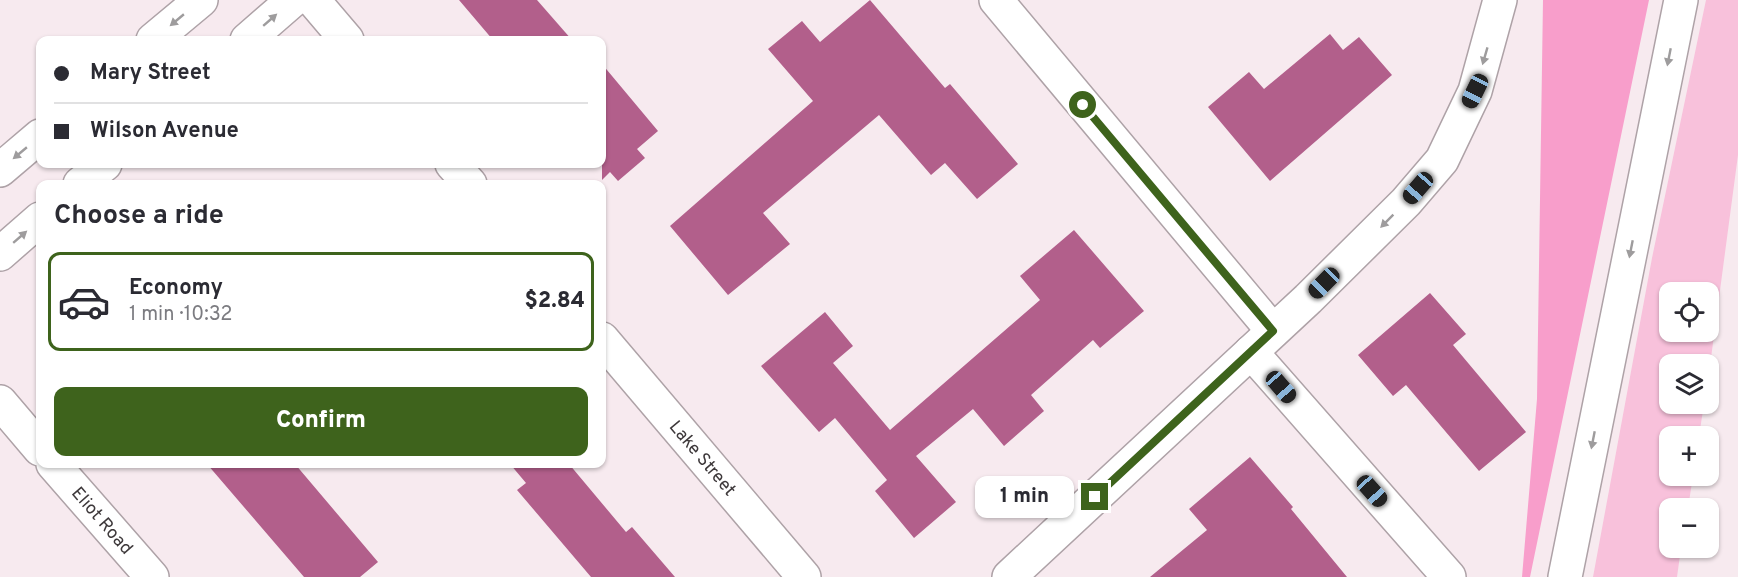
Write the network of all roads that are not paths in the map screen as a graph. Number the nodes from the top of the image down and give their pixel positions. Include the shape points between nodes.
1 (201, 0) edge
2 (293, 0) edge
3 (313, 0) edge
4 (996, 0) edge
5 (1500, 0) edge
6 (1681, 0) edge
7 (158, 36) edge
8 (252, 36) edge
9 (344, 36) edge
10 (36, 139) edge
11 (100, 168) edge
12 (456, 168) edge
13 (0, 170) edge
14 (85, 180) edge
15 (466, 180) edge
16 (36, 222) edge
17 (0, 254) edge
18 (1262, 342) junction
19 (606, 344) edge
20 (0, 402) edge
21 (36, 444) edge
22 (57, 468) edge
23 (152, 577) edge
24 (804, 577) edge
25 (1009, 577) edge
26 (1449, 577) edge
27 (1565, 577) edge

1 -> 7 main road
8 -> 2 main road
3 - 9 main road
4 - 18 main road
5 -> 18 main road via 1475,91 1442,160 1406,202
6 -> 27 main road
10 -> 13 main road
11 - 14 main road
12 - 15 main road
17 -> 16 main road
18 - 25 main road
18 - 26 main road
19 - 24 main road, Lake Street
20 - 21 main road
22 - 23 main road, Eliot Road

